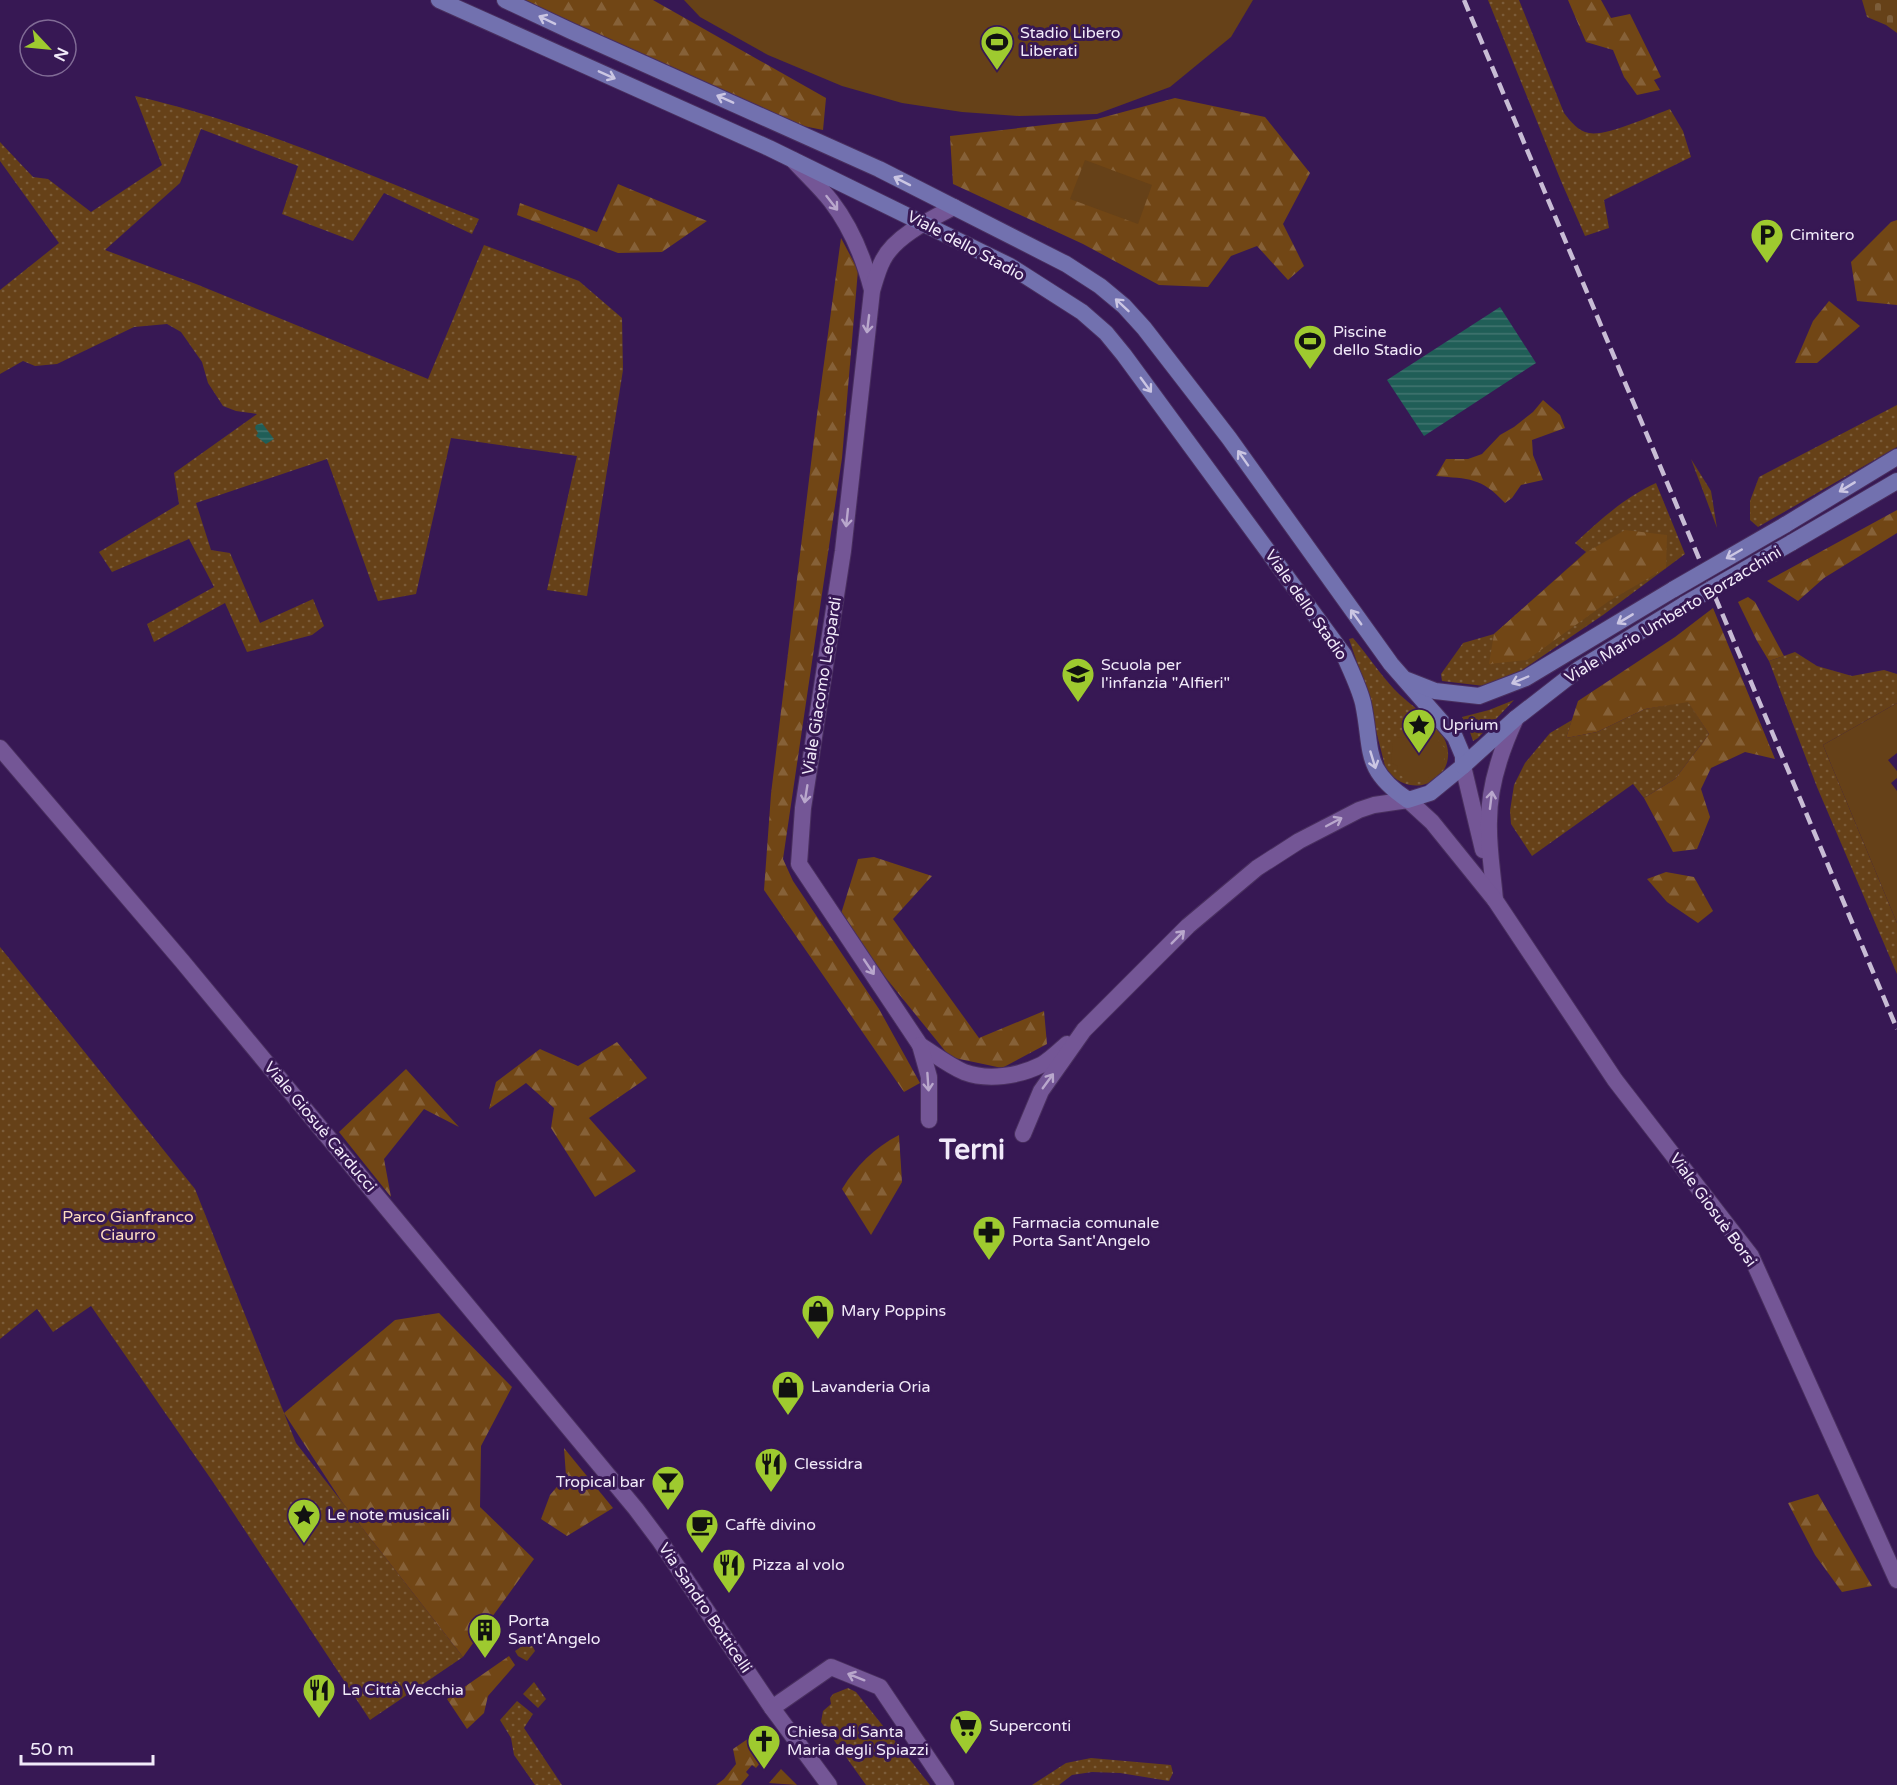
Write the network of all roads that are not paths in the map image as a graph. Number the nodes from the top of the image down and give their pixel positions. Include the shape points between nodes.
1 (439, 0) edge
2 (505, 0) edge
3 (792, 160) junction
4 (954, 207) junction
5 (924, 223) junction
6 (872, 291) junction
7 (1897, 457) edge
8 (1897, 482) edge
9 (1403, 679) junction
10 (1516, 718) junction
11 (0, 748) edge
12 (1463, 766) junction
13 (1408, 800) junction
14 (1495, 900) junction
15 (1084, 1030) junction
16 (920, 1045) junction
17 (929, 1120) dead end
18 (1023, 1134) dead end
19 (636, 1509) joint
20 (1897, 1580) edge
21 (772, 1708) junction
22 (829, 1785) edge
23 (946, 1785) edge

1 -> 3 main road, Viale dello Stadio
4 -> 2 main road, Viale dello Stadio via 879,169
3 - 5 main road, Viale dello Stadio
3 -> 6 street, Viale Giacomo Leopardi via 844,220 866,266
4 - 5 street, Viale Giacomo Leopardi
9 -> 4 main road, Viale dello Stadio via 1228,438 1125,306 1066,264
5 - 6 street, Viale Giacomo Leopardi via 883,259
5 -> 13 main road, Viale dello Stadio via 1010,266 1082,312 1106,333 1344,655 1363,703 1374,767 1381,779
6 -> 16 street, Viale Giacomo Leopardi via 843,551 803,808 799,864
7 -> 9 main road, Viale Mario Umberto Borzacchini, bridge via 1526,678 1479,696 1435,691
8 - 10 main road, Viale Mario Umberto Borzacchini, bridge via 1579,669
9 - 12 main road, Viale dello Stadio via 1455,737
10 - 12 main road, Viale Mario Umberto Borzacchini
14 -> 10 street, Viale Giosuè Borsi via 1489,821 1493,785
11 - 19 street, Viale Giosuè Carducci via 182,961
12 - 13 main road, Viale Mario Umberto Borzacchini via 1430,793
12 - 14 street, Viale Giosuè Borsi
13 - 14 street, Viale Giosuè Borsi via 1432,822
15 -> 13 street via 1188,926 1257,868 1359,810
14 - 20 street, Viale Giosuè Borsi via 1615,1080 1751,1256
15 - 16 street, Viale Giacomo Leopardi via 1043,1064 1001,1076 966,1072
18 -> 15 street via 1041,1091
16 -> 17 street, Viale Giacomo Leopardi via 929,1077
19 - 21 street, Via Sandro Botticelli
21 - 22 street, Via Sandro Botticelli
23 -> 21 street via 880,1687 831,1667

